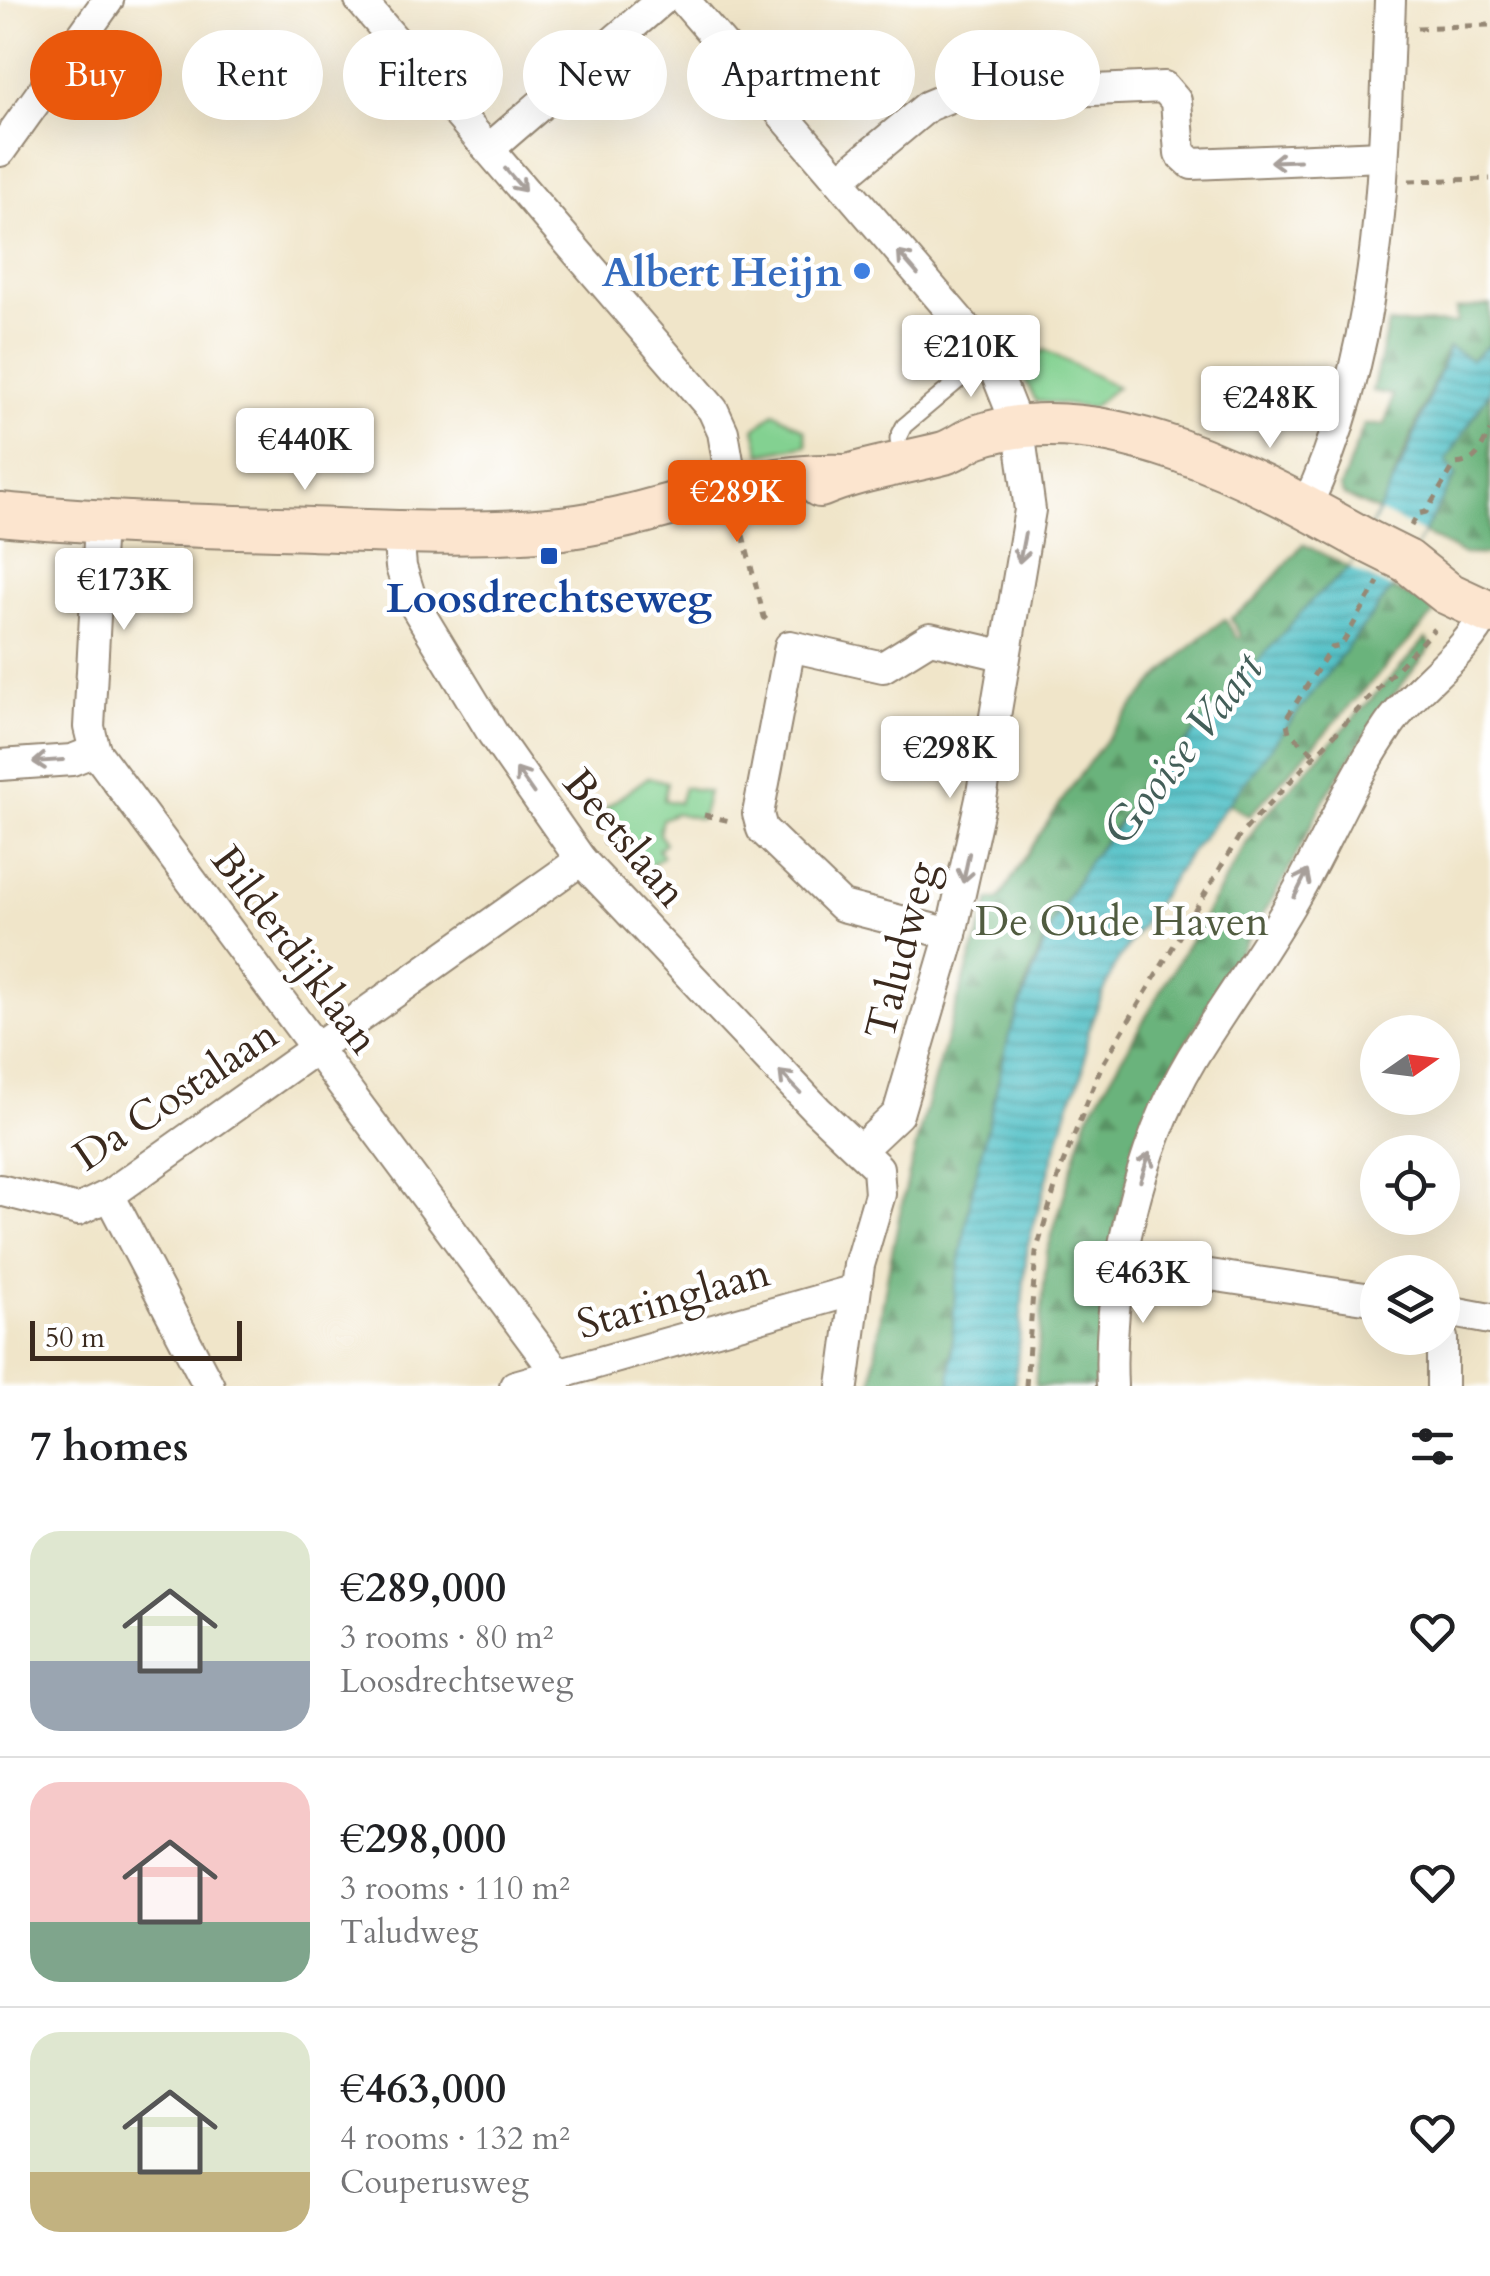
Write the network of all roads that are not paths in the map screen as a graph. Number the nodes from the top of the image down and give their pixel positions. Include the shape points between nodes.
1 (108, 0) edge
2 (360, 0) edge
3 (662, 0) edge
4 (684, 0) edge
5 (1390, 0) edge
6 (489, 148) junction
7 (0, 150) edge
8 (1382, 156) junction
9 (839, 180) junction
10 (988, 355) junction
11 (1021, 440) junction
12 (900, 463) junction
13 (734, 497) junction
14 (1306, 507) junction
15 (0, 514) edge
16 (100, 523) junction
17 (398, 532) junction
18 (1489, 603) edge
19 (1002, 655) junction
20 (95, 751) junction
21 (0, 765) edge
22 (581, 860) junction
23 (952, 934) junction
24 (318, 1048) junction
25 (861, 1148) junction
26 (0, 1190) edge
27 (110, 1195) junction
28 (1123, 1262) junction
29 (855, 1290) junction
30 (1360, 1297) edge
31 (1460, 1313) edge
32 (1490, 1319) edge
33 (1442, 1355) edge
34 (556, 1380) edge
35 (209, 1386) edge
36 (514, 1386) edge
37 (843, 1386) edge
38 (1112, 1386) edge
39 (1442, 1386) edge

1 - 7 street
2 - 6 street
3 - 6 street
4 - 9 street, Taludweg
5 - 8 street
6 -> 13 street via 713,410
8 -> 9 street via 1192,164 1180,153 1176,101 1164,87 962,94 928,106
8 - 14 street via 1376,250 1354,373 1330,458
10 -> 9 street, Taludweg
10 - 11 street, Taludweg
10 - 12 lane via 904,426
11 - 12 street via 974,455 949,452
11 - 14 street via 1116,446 1140,440
11 -> 19 street, Taludweg via 1030,510
12 - 13 street via 807,492
13 - 17 street via 652,522
14 - 18 street, bridge via 1398,557 1447,593
15 - 16 street
16 - 17 street
16 - 20 street via 88,727
22 -> 17 street, Beetslaan via 492,734 411,599
28 -> 18 street via 1154,1138 1190,1062 1295,897 1339,805 1391,723 1474,636
19 -> 23 street, Taludweg
19 - 23 street via 930,638 883,667 790,646 758,814 762,829 842,906
20 -> 21 street via 72,760
20 - 24 street, Bilderdijklaan
22 - 24 street, Da Costalaan
25 -> 22 street, Beetslaan via 816,1110
23 - 25 street, Taludweg via 898,1114
24 - 27 street, Da Costalaan
24 - 34 street, Bilderdijklaan
25 - 29 street via 878,1168 881,1184
26 - 27 street, Da Costalaan via 78,1210
27 - 35 street
28 - 30 street
28 - 38 street via 1113,1314
29 - 34 street, Staringlaan
29 - 37 street
31 - 32 street
33 - 39 street
34 - 36 street, Staringlaan

